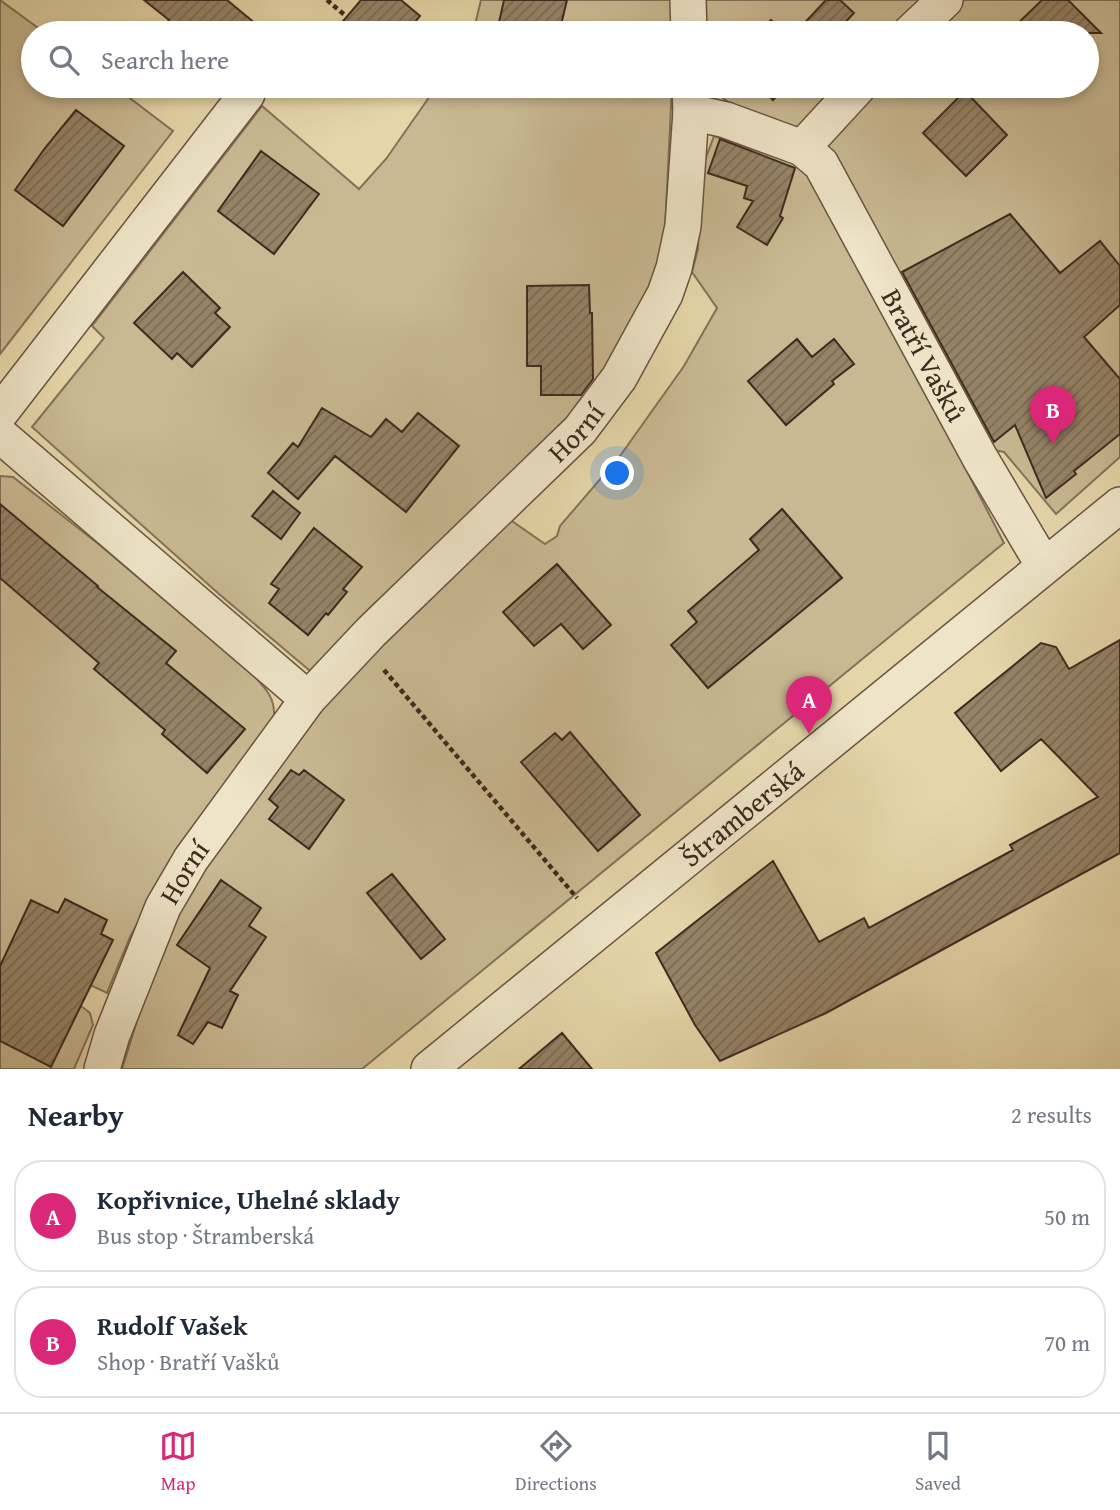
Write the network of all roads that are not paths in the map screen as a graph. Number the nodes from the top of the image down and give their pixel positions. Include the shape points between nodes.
1 (688, 0) edge
2 (944, 0) edge
3 (689, 21) edge
4 (922, 21) edge
5 (244, 98) edge
6 (848, 98) edge
7 (691, 99) edge
8 (802, 148) junction
9 (0, 413) edge
10 (0, 435) edge
11 (1120, 505) edge
12 (1044, 566) junction
13 (308, 699) junction
14 (102, 1069) edge
15 (429, 1069) edge

1 - 3 street
2 - 4 street
5 - 9 street
6 - 8 street
7 - 8 street, Bratří Vašků via 726,120
7 - 13 street, Horní via 683,226 674,268 665,294 619,378 580,430
8 - 12 street, Bratří Vašků via 821,164 980,458
10 - 13 street
11 - 12 street, Štramberská
12 - 15 street, Štramberská
13 - 14 street, Horní via 191,859 163,907

